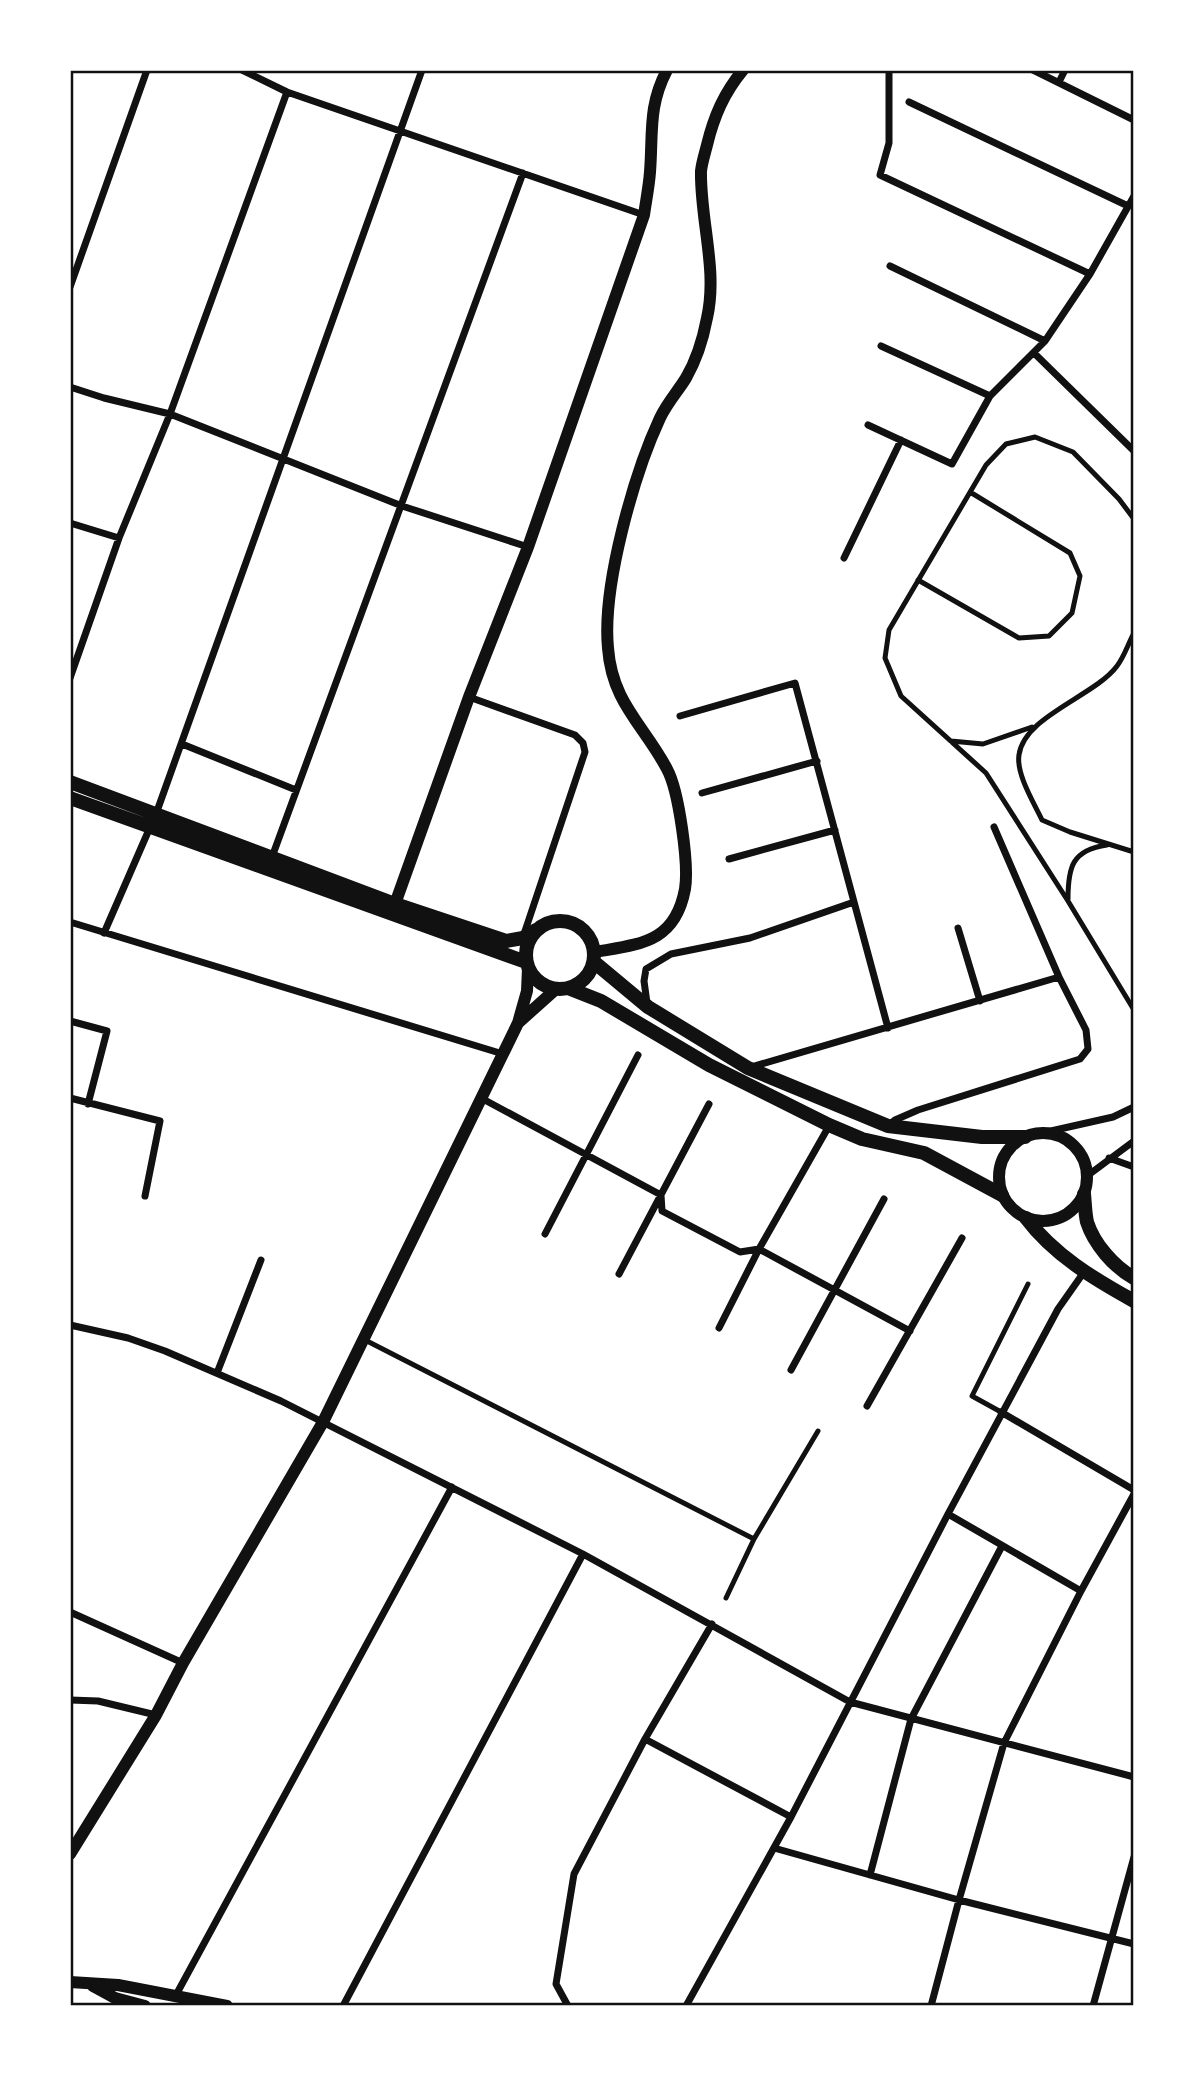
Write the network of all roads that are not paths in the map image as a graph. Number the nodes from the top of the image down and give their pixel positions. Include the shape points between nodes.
1 (147, 70) edge
2 (242, 70) edge
3 (422, 70) edge
4 (667, 70) edge
5 (743, 70) edge
6 (889, 70) edge
7 (1033, 70) edge
8 (1065, 70) edge
9 (1059, 82) junction
10 (287, 92) junction
11 (909, 102) dead end
12 (1134, 120) edge
13 (400, 129) junction
14 (523, 173) junction
15 (1134, 196) edge
16 (1128, 206) junction
17 (645, 215) junction
18 (890, 266) dead end
19 (1090, 274) junction
20 (70, 287) edge
21 (1045, 341) junction
22 (881, 346) dead end
23 (1034, 353) junction
24 (70, 387) edge
25 (990, 396) junction
26 (170, 414) junction
27 (868, 425) dead end
28 (901, 440) junction
29 (1134, 450) edge
30 (284, 459) junction
31 (970, 492) junction
32 (402, 506) junction
33 (1134, 519) edge
34 (70, 523) edge
35 (119, 538) junction
36 (528, 547) junction
37 (844, 558) dead end
38 (918, 580) junction
39 (1134, 633) edge
40 (70, 649) edge
41 (80, 652) junction
42 (70, 678) edge
43 (469, 697) junction
44 (680, 716) dead end
45 (1032, 727) junction
46 (951, 741) junction
47 (182, 744) junction
48 (817, 761) junction
49 (70, 782) edge
50 (296, 790) junction
51 (702, 793) dead end
52 (70, 798) edge
53 (156, 814) junction
54 (994, 827) dead end
55 (150, 828) junction
56 (835, 830) junction
57 (1110, 845) junction
58 (1134, 852) edge
59 (272, 857) junction
60 (729, 859) dead end
61 (1069, 901) junction
62 (854, 902) junction
63 (395, 904) junction
64 (70, 922) edge
65 (958, 929) dead end
66 (104, 933) junction
67 (529, 934) junction
68 (594, 957) junction
69 (527, 965) junction
70 (1059, 977) junction
71 (562, 988) junction
72 (980, 1001) junction
73 (648, 1007) junction
74 (1134, 1010) edge
75 (70, 1021) edge
76 (518, 1023) junction
77 (888, 1028) junction
78 (503, 1054) junction
79 (638, 1055) dead end
80 (748, 1068) junction
81 (70, 1098) edge
82 (481, 1098) junction
83 (88, 1104) junction
84 (709, 1104) dead end
85 (1134, 1107) edge
86 (829, 1125) junction
87 (888, 1126) junction
88 (1042, 1133) junction
89 (1025, 1137) junction
90 (1134, 1141) edge
91 (586, 1155) junction
92 (1109, 1158) junction
93 (1134, 1167) edge
94 (1087, 1177) junction
95 (1084, 1194) junction
96 (661, 1195) junction
97 (1002, 1195) junction
98 (145, 1196) dead end
99 (884, 1199) dead end
100 (1026, 1218) junction
101 (545, 1234) dead end
102 (962, 1238) dead end
103 (759, 1249) junction
104 (261, 1260) dead end
105 (1084, 1271) junction
106 (619, 1274) dead end
107 (1134, 1278) edge
108 (1028, 1284) dead end
109 (835, 1290) junction
110 (1134, 1301) edge
111 (70, 1325) edge
112 (719, 1328) dead end
113 (910, 1331) junction
114 (362, 1339) junction
115 (791, 1370) dead end
116 (217, 1373) junction
117 (867, 1406) dead end
118 (1001, 1412) junction
119 (323, 1422) junction
120 (818, 1431) dead end
121 (452, 1487) junction
122 (1134, 1492) edge
123 (948, 1514) junction
124 (754, 1539) junction
125 (1002, 1546) junction
126 (583, 1554) junction
127 (1082, 1591) junction
128 (726, 1598) dead end
129 (70, 1612) edge
130 (712, 1624) junction
131 (183, 1663) junction
132 (70, 1700) edge
133 (850, 1702) junction
134 (156, 1715) junction
135 (911, 1719) junction
136 (645, 1739) junction
137 (1004, 1743) junction
138 (1134, 1777) edge
139 (791, 1817) junction
140 (774, 1848) junction
141 (70, 1854) edge
142 (1134, 1857) edge
143 (870, 1875) junction
144 (958, 1900) junction
145 (1112, 1938) junction
146 (1134, 1944) edge
147 (70, 1982) edge
148 (87, 1983) junction
149 (176, 1995) junction
150 (145, 2006) edge
151 (227, 2006) edge
152 (343, 2006) edge
153 (568, 2006) edge
154 (686, 2006) edge
155 (931, 2006) edge
156 (1093, 2006) edge

1 - 20 street
2 - 10 street
3 - 13 street
4 - 17 street via 651,118
5 - 68 street via 717,110 701,169 712,299 702,344 661,416 637,480 606,615 610,661 620,698 668,771 679,814 685,886 664,934
6 - 19 street via 889,143 880,175
7 - 9 street
8 - 9 street
9 - 12 street
10 - 13 street
10 - 26 street
11 - 16 street
13 - 14 street
13 - 30 street
14 - 17 street
14 - 32 street
15 - 16 street
16 - 19 street
17 - 36 street
18 - 21 street
19 - 21 street
21 - 23 street
22 - 25 street
23 - 25 street
23 - 29 street
24 - 26 street
25 - 28 street via 952,464
26 - 30 street
26 - 35 street
27 - 28 street
28 - 37 street
30 - 32 street
30 - 47 street
31 - 33 lane via 1006,444 1035,437 1073,452
31 - 38 lane
31 - 38 lane via 1070,553 1080,576 1072,613 1049,636 1019,638
32 - 36 street
32 - 50 street
34 - 35 street
35 - 41 street
36 - 43 street
38 - 46 lane via 889,630 885,658 901,696
39 - 45 lane via 1116,668
40 - 41 street
41 - 42 street
43 - 63 street
43 - 67 street via 575,735 583,743 585,752
44 - 48 street via 795,683
45 - 46 lane via 983,744
45 - 57 lane via 1019,755 1023,779 1042,820
46 - 61 lane via 986,773
47 - 50 street
47 - 53 street
48 - 51 street
48 - 56 street
49 - 53 main road
50 - 59 street
52 - 55 main road
53 - 55 street
53 - 59 main road
54 - 70 street
55 - 66 street
55 - 69 main road
56 - 60 street
56 - 62 street
57 - 58 lane
57 - 61 lane via 1090,847 1073,861
59 - 63 main road
61 - 74 lane
62 - 73 street via 750,938 671,954 646,969
62 - 77 street
63 - 67 main road via 506,941
64 - 66 street
65 - 72 street
66 - 78 street
67 - 68 main road via 547,923 572,922 591,939
67 - 69 main road
68 - 71 main road via 589,974 580,983
68 - 73 main road
69 - 71 main road via 545,985
69 - 76 street via 527,991
70 - 72 street
70 - 87 street via 1086,1030 1088,1049 1080,1059 918,1110
71 - 76 street
71 - 86 main road via 601,1001 709,1065
72 - 77 street
73 - 80 main road
75 - 83 street via 107,1031
76 - 78 street
77 - 80 street
78 - 82 street
79 - 91 street
80 - 87 main road
81 - 83 street
82 - 91 street
82 - 114 street
83 - 98 street via 160,1121
84 - 96 street
85 - 88 street via 1113,1117
86 - 97 main road via 862,1139 924,1153
86 - 103 street
87 - 89 main road
88 - 89 street
88 - 94 street via 1074,1145
89 - 97 street via 1001,1161
90 - 92 street
91 - 96 street
91 - 101 street
92 - 93 street
92 - 94 street
94 - 95 street
95 - 100 street via 1075,1208 1060,1218
95 - 107 main road via 1096,1242
96 - 103 street via 662,1211 740,1252
96 - 106 street
97 - 100 street
99 - 109 street
100 - 105 main road via 1042,1239
102 - 113 street
103 - 109 street
103 - 112 street
104 - 116 street
105 - 110 main road
105 - 118 street
108 - 118 lane via 972,1396
109 - 113 street
109 - 115 street
111 - 116 street via 128,1338
113 - 117 street
114 - 119 street
114 - 124 lane
116 - 119 street
118 - 122 street
118 - 123 street
119 - 121 street
119 - 131 street
120 - 124 lane
121 - 126 street
121 - 149 street
122 - 127 street
123 - 125 street
123 - 133 street
124 - 128 lane
125 - 127 street
125 - 135 street
126 - 130 street
126 - 152 street
127 - 137 street
129 - 131 street
130 - 133 street
130 - 136 street
131 - 134 street
132 - 134 street
133 - 135 street
133 - 139 street
134 - 141 street
135 - 137 street
135 - 143 street
136 - 139 street
136 - 153 street via 574,1874 556,1984
137 - 138 street
137 - 144 street
139 - 140 street
140 - 143 street
140 - 154 street
142 - 145 street
143 - 144 street
144 - 145 street
144 - 155 street
145 - 146 street
145 - 156 street
147 - 148 street
148 - 149 street
148 - 150 street via 115,1998
149 - 151 street

